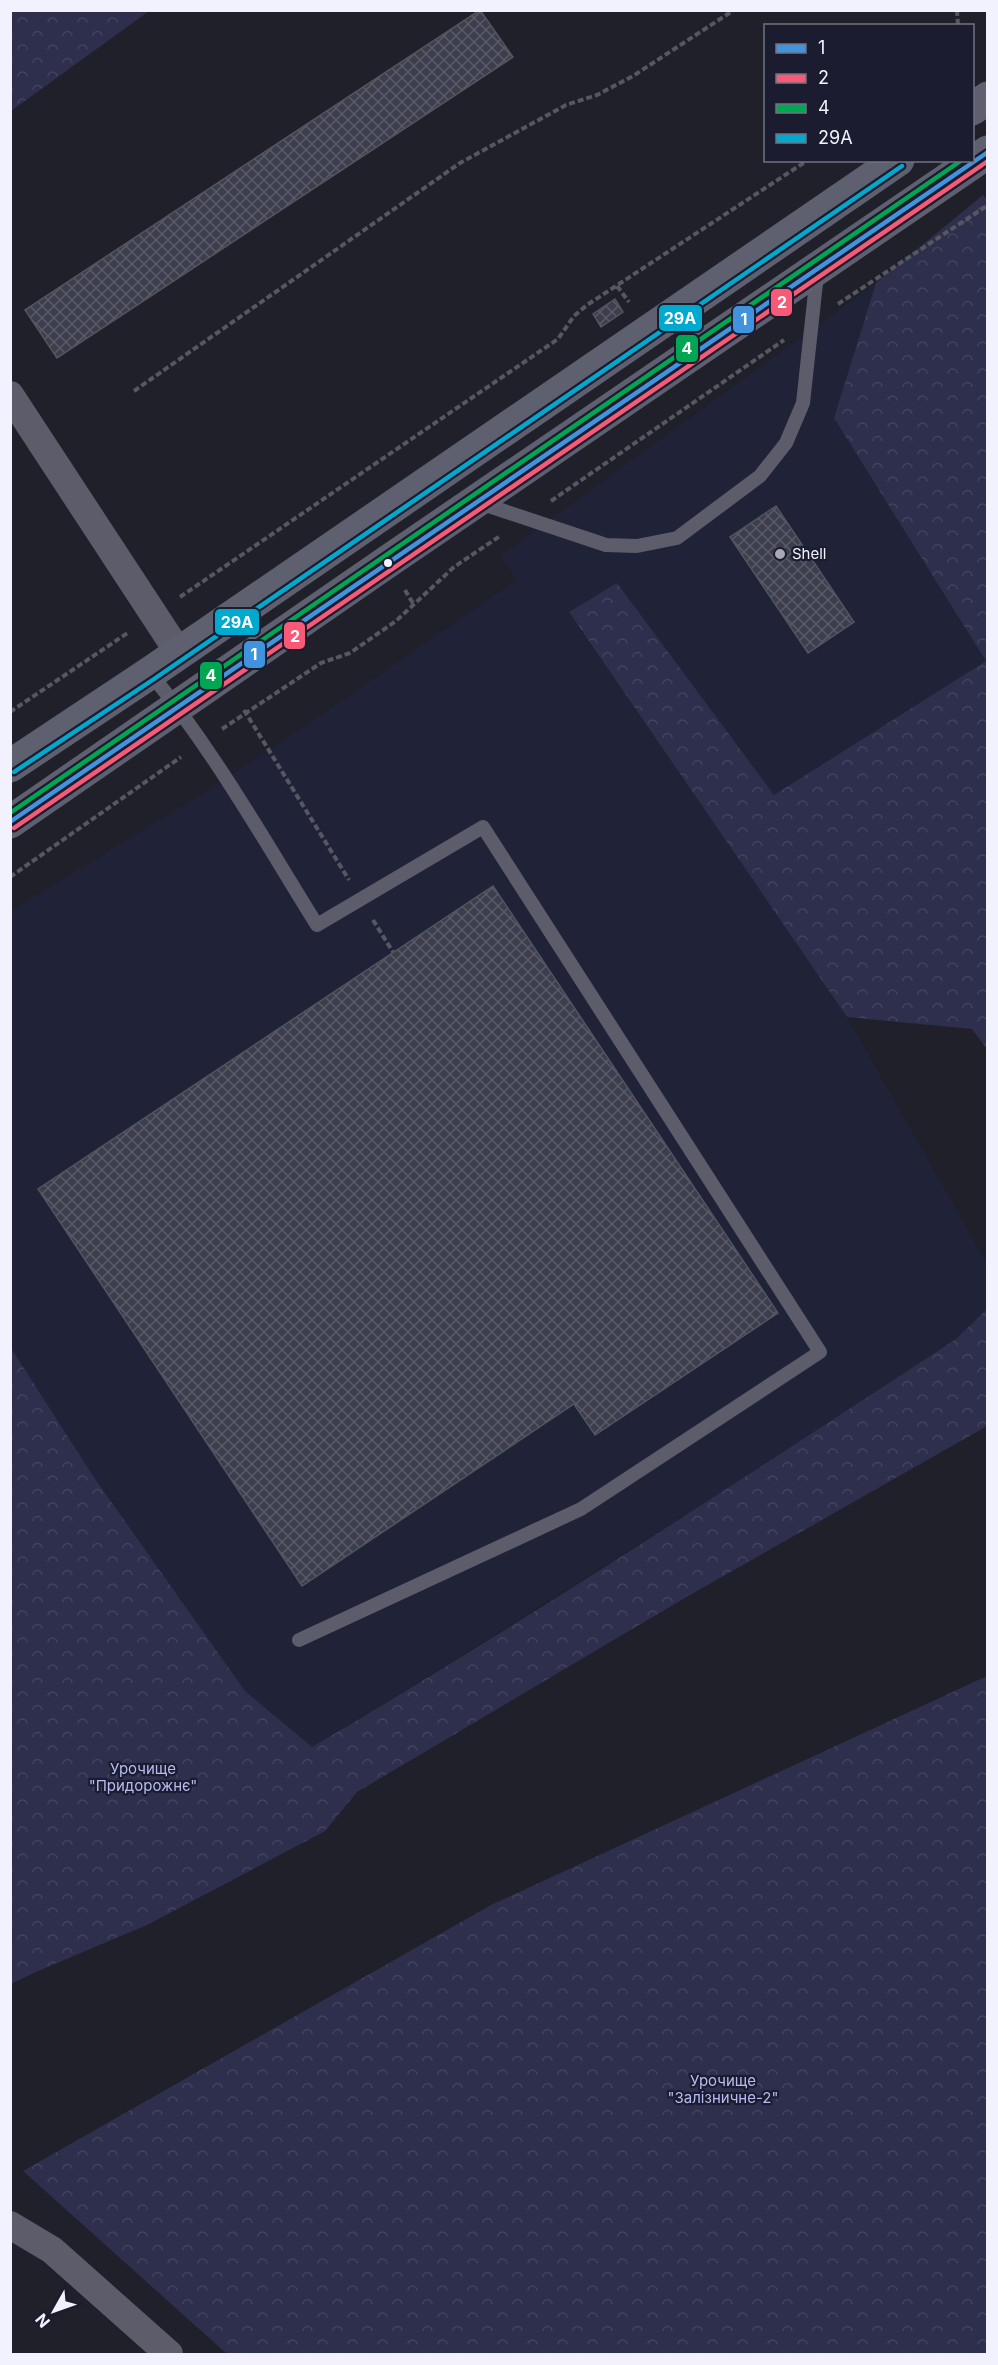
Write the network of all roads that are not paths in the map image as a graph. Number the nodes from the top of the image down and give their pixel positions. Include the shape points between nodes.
1 (987, 99) edge
2 (974, 108) edge
3 (987, 152) edge
4 (974, 161) edge
5 (895, 162) edge
6 (972, 162) edge
7 (818, 267) junction
8 (10, 395) edge
9 (476, 501) junction
10 (179, 652) junction
11 (150, 673) junction
12 (177, 706) junction
13 (10, 766) edge
14 (10, 822) edge
15 (299, 1640) dead end
16 (10, 2225) edge
17 (169, 2355) edge

1 - 2 main road
3 - 4 main road
5 - 10 main road
6 - 7 main road
7 - 9 main road
7 - 9 lane via 803,403 786,443 760,477 676,538 637,546 606,545
8 - 10 street
9 - 12 main road
10 - 11 main road
11 - 12 lane
11 - 13 main road
12 - 14 main road
12 - 15 lane via 317,925 483,827 820,1352 581,1509
16 - 17 street via 52,2250

